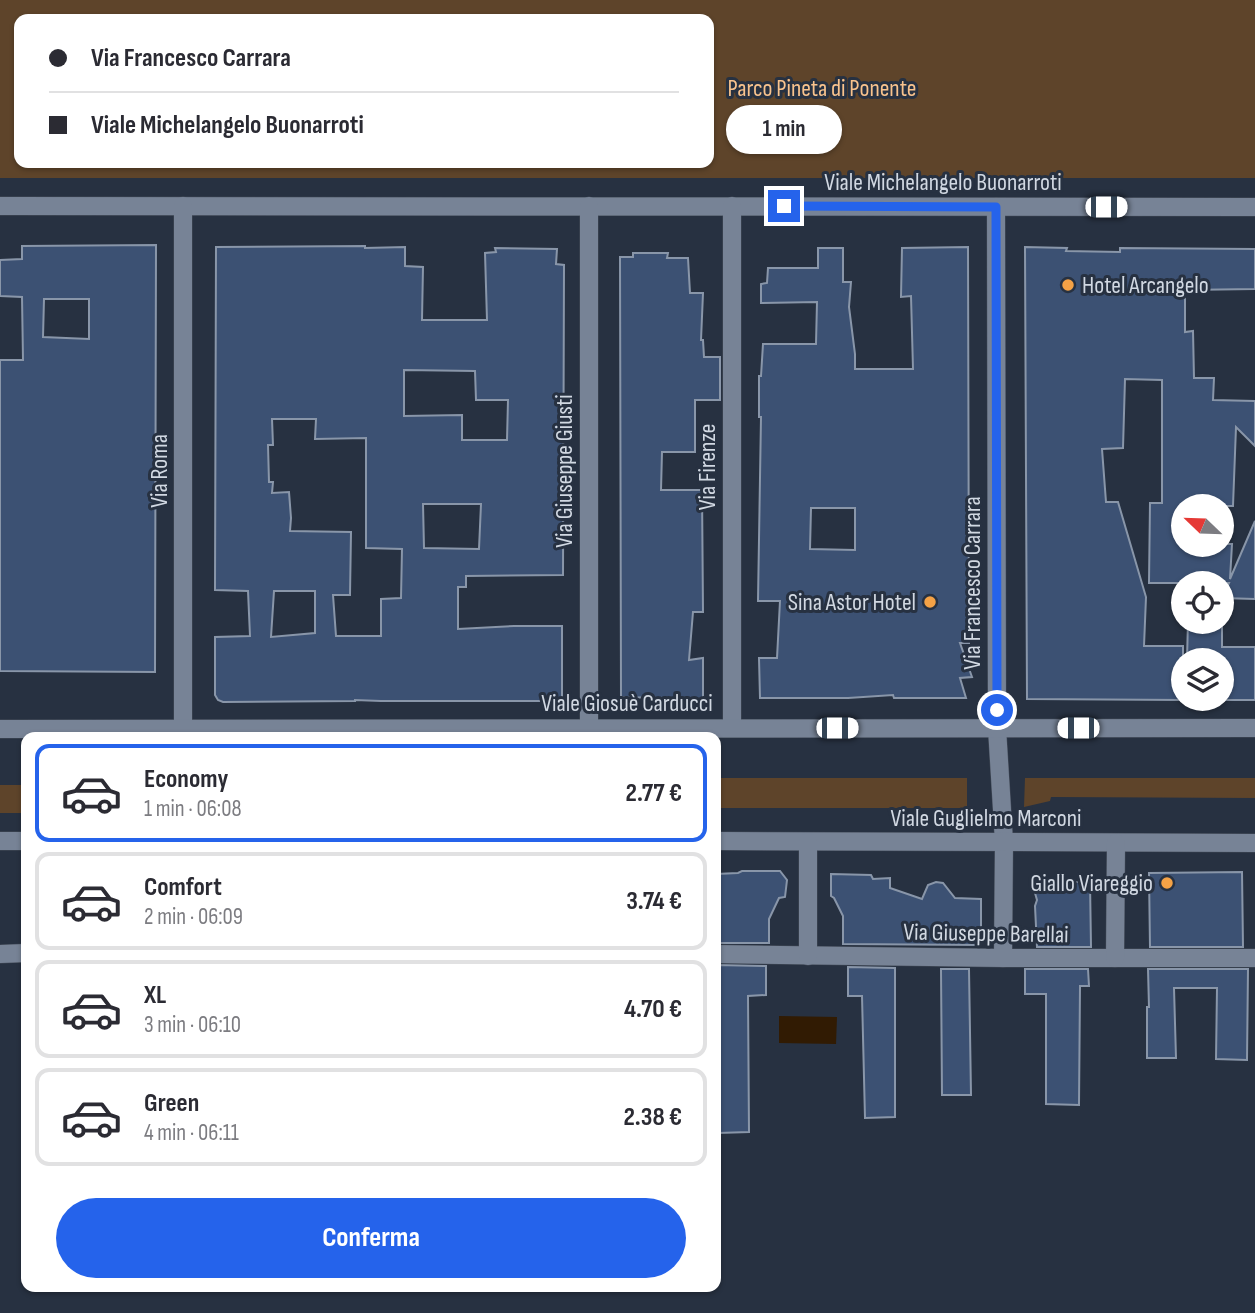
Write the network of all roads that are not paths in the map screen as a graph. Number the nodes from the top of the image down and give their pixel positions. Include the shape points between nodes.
1 (0, 206) edge
2 (183, 206) junction
3 (589, 206) junction
4 (732, 206) junction
5 (1255, 206) edge
6 (996, 207) junction
7 (732, 727) junction
8 (997, 728) junction
9 (1255, 728) edge
10 (0, 729) edge
11 (183, 732) edge
12 (588, 732) edge
13 (0, 841) edge
14 (21, 841) edge
15 (721, 841) edge
16 (808, 842) junction
17 (1004, 842) junction
18 (1116, 843) junction
19 (1255, 843) edge
20 (21, 953) edge
21 (0, 954) edge
22 (721, 954) edge
23 (808, 956) junction
24 (1003, 958) junction
25 (1115, 958) junction
26 (1255, 958) edge

1 - 2 street, Viale Michelangelo Buonarroti
2 - 3 street, Viale Michelangelo Buonarroti
2 - 11 street, Via Roma
3 - 4 street, Viale Michelangelo Buonarroti
3 - 12 street, Via Giuseppe Giusti
4 - 6 street, Viale Michelangelo Buonarroti
4 - 7 street, Via Firenze
5 - 6 street, Viale Michelangelo Buonarroti
6 - 8 street, Via Francesco Carrara
7 - 8 street, Viale Giosuè Carducci
7 - 12 street, Viale Giosuè Carducci
8 - 9 street, Viale Giosuè Carducci
8 - 17 street, Via Francesco Carrara
10 - 11 street, Viale Giosuè Carducci
11 - 12 street, Viale Giosuè Carducci
13 - 14 street
15 - 16 street, Viale Guglielmo Marconi
16 - 17 street, Viale Guglielmo Marconi
16 - 23 street
17 - 18 street, Viale Guglielmo Marconi
17 - 24 street, Via Francesco Carrara
18 - 19 street, Viale Guglielmo Marconi
18 - 25 street
20 - 21 street
22 - 23 street, Via Giuseppe Barellai
23 - 24 street, Via Giuseppe Barellai
24 - 25 street, Via Giuseppe Barellai
25 - 26 street, Via Giuseppe Barellai

